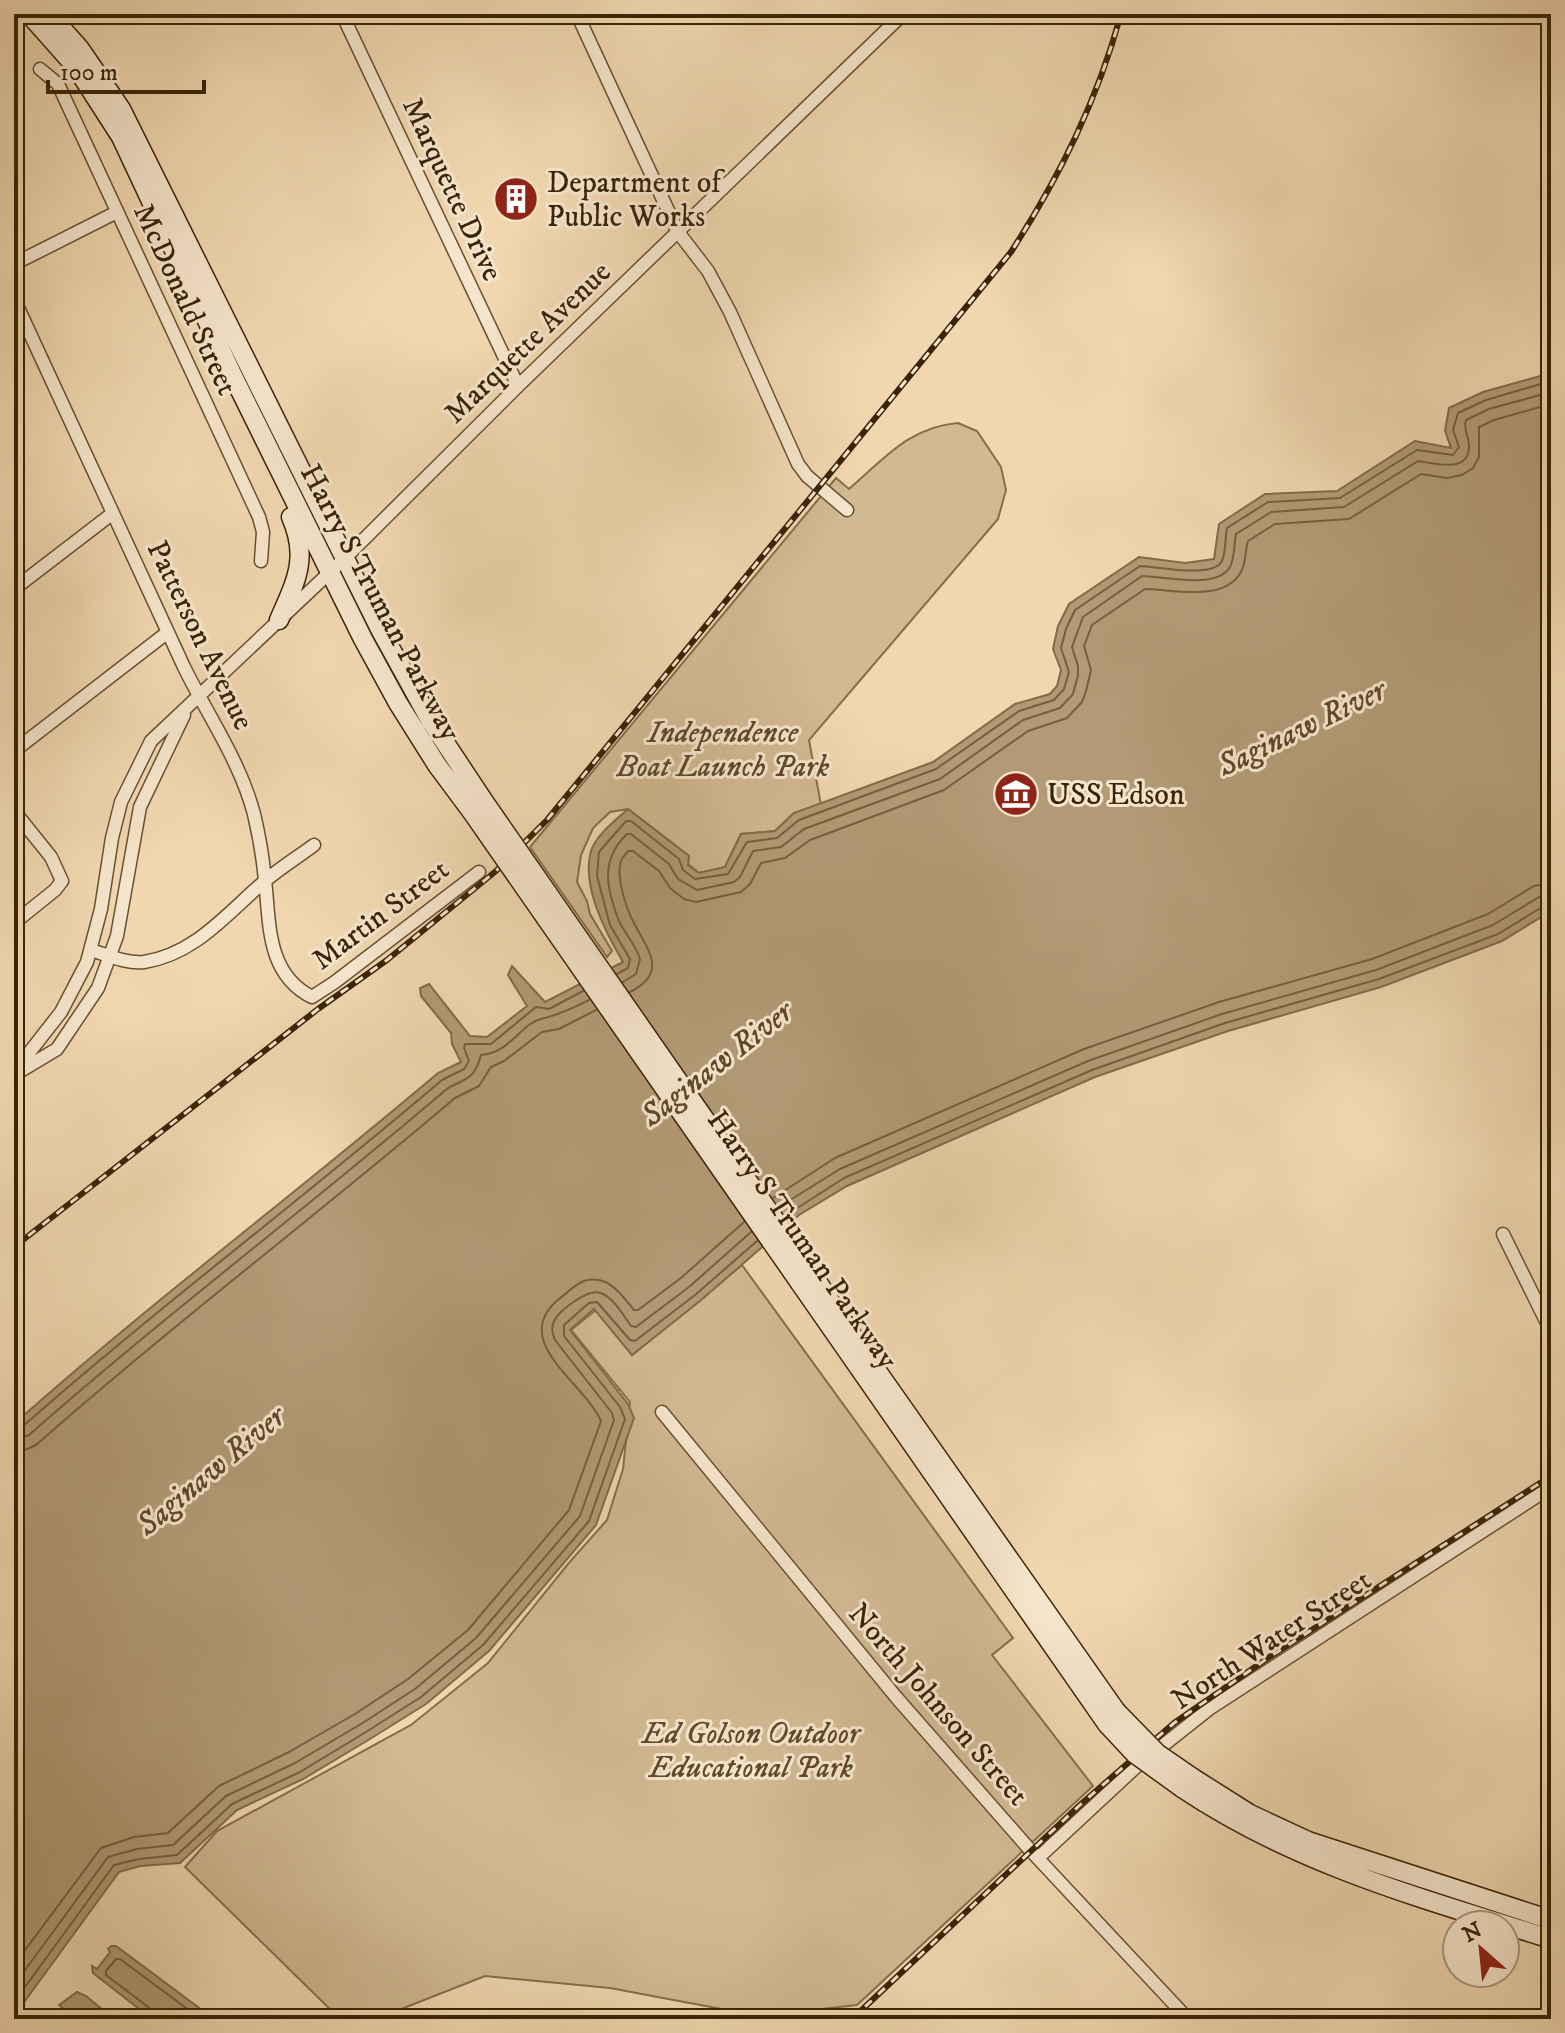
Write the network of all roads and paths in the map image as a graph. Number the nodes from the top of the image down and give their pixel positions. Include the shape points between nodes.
1 (29, 14) edge
2 (49, 14) edge
3 (342, 14) edge
4 (577, 14) edge
5 (903, 14) edge
6 (40, 69) dead end
7 (117, 212) junction
8 (678, 232) junction
9 (14, 264) edge
10 (14, 299) edge
11 (518, 386) junction
12 (280, 471) junction
13 (847, 510) dead end
14 (113, 513) junction
15 (345, 558) junction
16 (261, 561) dead end
17 (329, 572) junction
18 (14, 589) edge
19 (279, 620) junction
20 (168, 632) junction
21 (199, 696) junction
22 (188, 707) junction
23 (14, 751) edge
24 (479, 808) junction
25 (14, 811) edge
26 (314, 845) dead end
27 (479, 872) dead end
28 (265, 880) junction
29 (14, 923) edge
30 (91, 950) junction
31 (111, 957) junction
32 (312, 997) joint
33 (14, 1074) edge
34 (1503, 1234) dead end
35 (1551, 1331) edge
36 (662, 1412) dead end
37 (1551, 1487) edge
38 (1187, 1783) junction
39 (1038, 1858) junction
40 (1551, 1920) edge
41 (1551, 1939) edge
42 (1188, 2019) edge

1 - 12 main road, Harry S Truman Parkway via 76,67 121,137
2 - 15 main road, Harry S Truman Parkway via 121,109
3 - 11 street, Marquette Drive
4 - 8 street
5 - 8 street, Marquette Avenue
6 - 7 street, McDonald Street via 58,84
7 - 9 street
7 - 16 street, McDonald Street via 259,517
8 - 11 street, Marquette Avenue
8 - 13 street via 730,312 798,464
10 - 14 street, Patterson Avenue
11 - 15 street, Marquette Avenue
12 - 17 main road, Harry S Truman Parkway
12 - 19 main road via 301,553
14 - 18 street
14 - 20 street, Patterson Avenue
15 - 17 street, Marquette Avenue
15 - 24 main road, Harry S Truman Parkway
17 - 19 street, Marquette Avenue
17 - 24 main road, Harry S Truman Parkway via 437,765
19 - 21 street, Marquette Avenue
20 - 21 street, Patterson Avenue
20 - 23 street
21 - 22 street, Marquette Avenue
21 - 28 street, Patterson Avenue via 238,768 254,814
22 - 30 street, Marquette Avenue via 151,741 128,785 112,838
22 - 31 street, Marquette Avenue via 140,807
24 - 38 main road, Harry S Truman Parkway, bridge via 807,1279 856,1341 1111,1717
25 - 29 street via 51,857 62,881
26 - 28 street
27 - 32 street, Martin Street
28 - 31 street via 226,919 187,947 142,962
28 - 32 street, Patterson Avenue via 276,955 285,974
30 - 31 street
30 - 33 street, Marquette Avenue via 61,1012
31 - 33 street, Marquette Avenue via 86,1009 57,1049
34 - 35 street
36 - 39 street, North Johnson Street via 896,1697
37 - 39 street, North Water Street via 1209,1709 1146,1758
38 - 40 main road, Harry S Truman Parkway via 1349,1857
38 - 41 main road, Harry S Truman Parkway via 1238,1823 1328,1866
39 - 42 street, North Johnson Street

